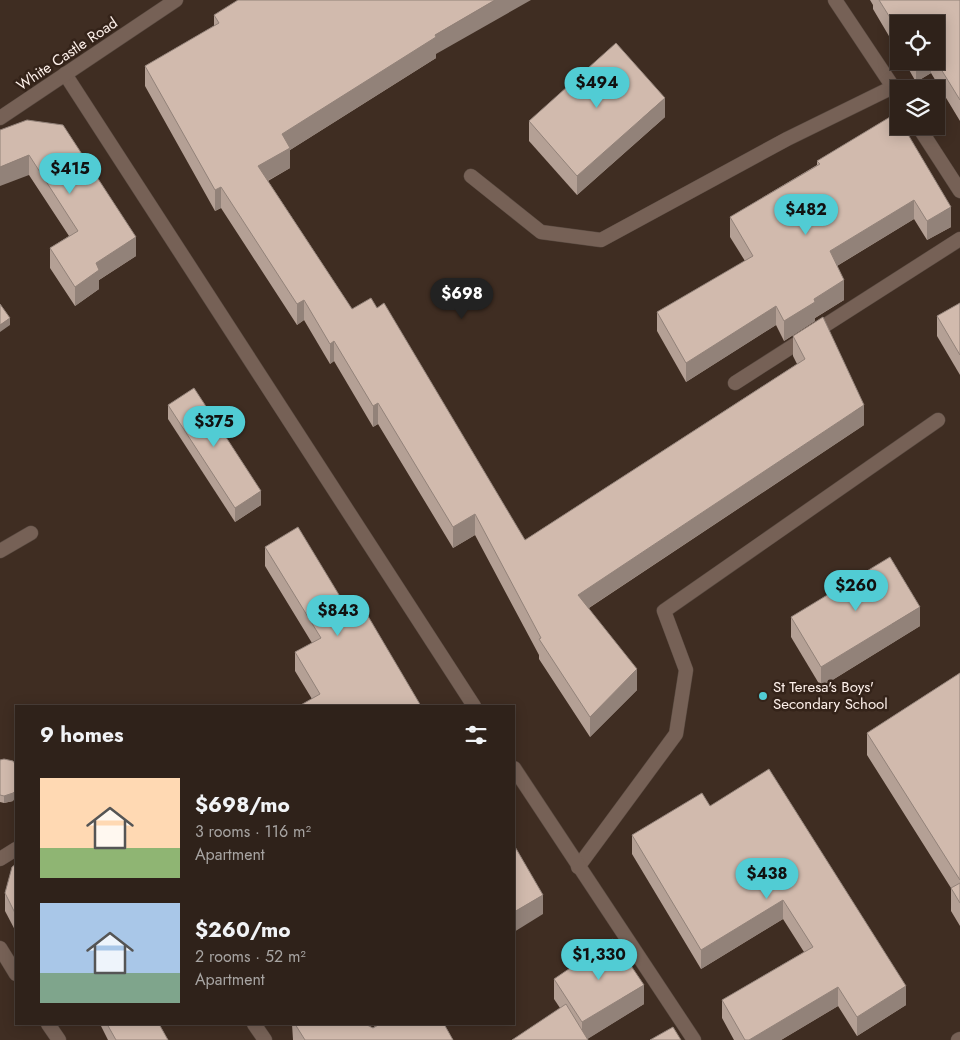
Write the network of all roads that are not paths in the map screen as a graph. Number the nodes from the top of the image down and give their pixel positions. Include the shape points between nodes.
1 (176, 0) edge
2 (835, 0) edge
3 (65, 74) junction
4 (890, 83) edge
5 (890, 95) edge
6 (0, 118) edge
7 (924, 135) edge
8 (471, 176) dead end
9 (960, 191) edge
10 (960, 239) edge
11 (735, 384) dead end
12 (938, 420) dead end
13 (31, 533) dead end
14 (0, 551) edge
15 (473, 705) edge
16 (515, 770) edge
17 (15, 850) edge
18 (0, 859) edge
19 (578, 867) junction
20 (0, 948) edge
21 (15, 972) edge
22 (49, 1025) edge
23 (255, 1025) edge
24 (58, 1040) edge
25 (265, 1040) edge
26 (694, 1040) edge

1 - 3 street, White Castle Road
2 - 4 street
3 - 6 street, White Castle Road
3 - 15 street
5 - 8 street via 786,139 601,240 541,232
7 - 9 street
10 - 11 street
12 - 19 street via 664,610 686,670 676,734
13 - 14 street
16 - 19 street
17 - 18 street
19 - 26 street
20 - 21 street
22 - 24 street
23 - 25 street

